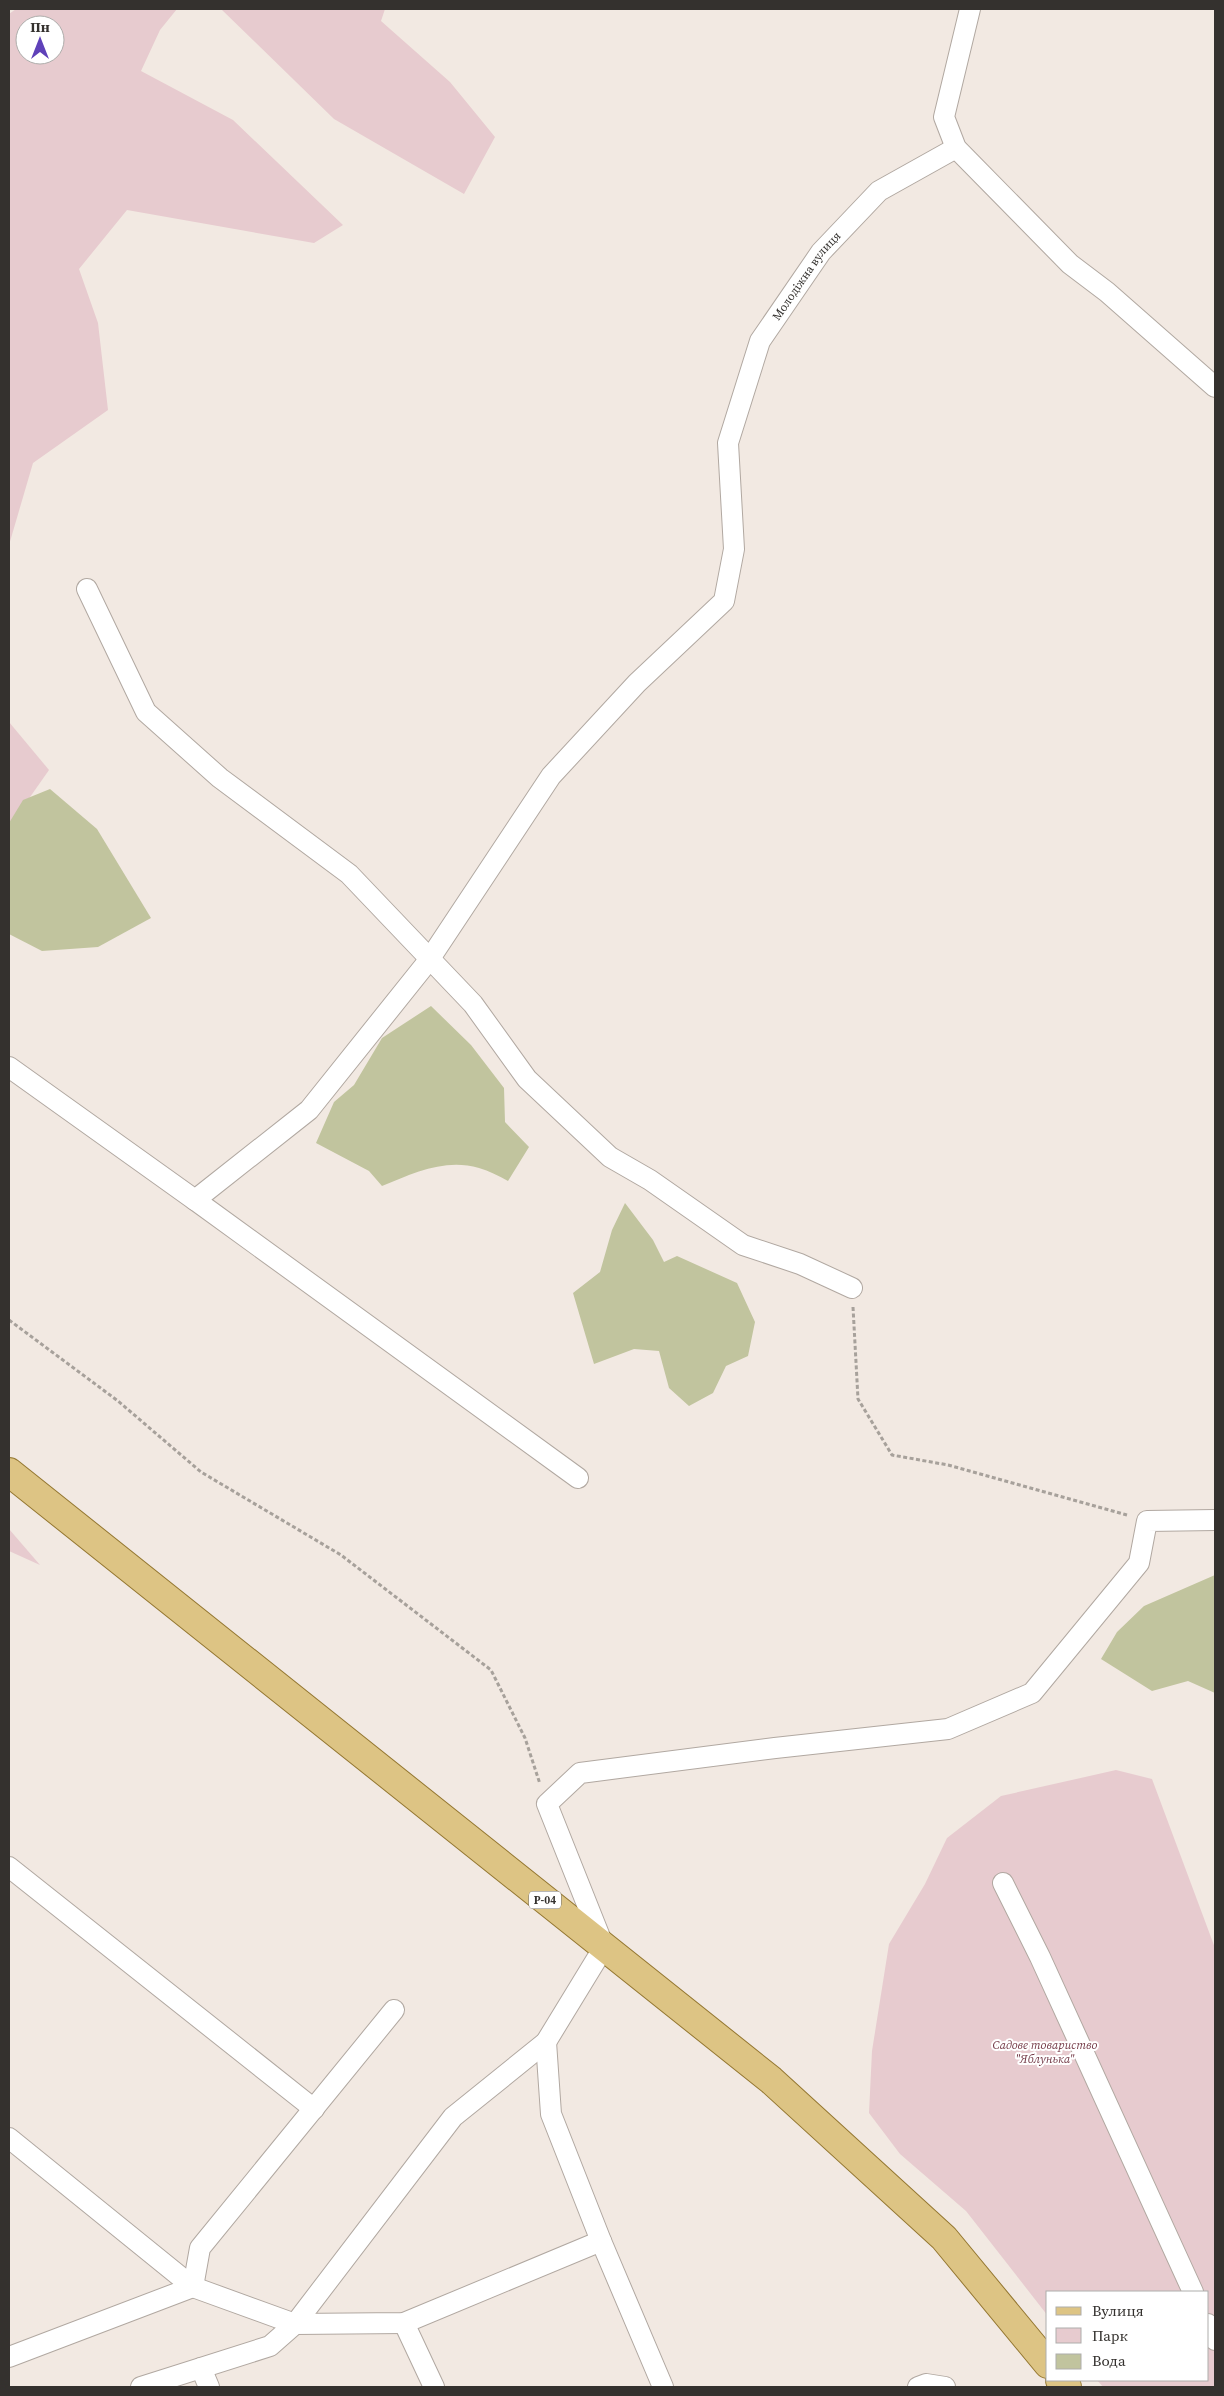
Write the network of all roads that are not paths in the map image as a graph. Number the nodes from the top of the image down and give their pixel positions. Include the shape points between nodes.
1 (970, 9) edge
2 (956, 148) junction
3 (1215, 387) edge
4 (87, 589) dead end
5 (429, 960) junction
6 (9, 1067) edge
7 (195, 1200) junction
8 (852, 1288) road end
9 (9, 1472) edge
10 (578, 1478) dead end
11 (1215, 1520) edge
12 (9, 1868) edge
13 (1003, 1883) dead end
14 (604, 1947) junction
15 (394, 2010) dead end
16 (546, 2042) junction
17 (314, 2109) junction
18 (9, 2138) edge
19 (601, 2241) junction
20 (193, 2287) junction
21 (1193, 2291) edge
22 (404, 2323) junction
23 (295, 2324) junction
24 (1209, 2326) edge
25 (1215, 2340) edge
26 (9, 2357) edge
27 (1046, 2362) edge
28 (200, 2368) junction
29 (141, 2387) edge
30 (208, 2387) edge
31 (434, 2387) edge
32 (664, 2387) edge
33 (918, 2387) edge
34 (945, 2387) edge

1 - 2 street via 944,118
2 - 3 street via 1070,264 1107,292
2 - 5 street, Молодіжна вулиця via 879,191 820,252 760,341 728,444 734,548 724,601 637,683 551,776
4 - 5 street via 146,712 220,778 349,874
5 - 7 street via 309,1110
5 - 8 street via 473,1004 527,1079 610,1157 650,1180 743,1245 800,1264
6 - 7 street
7 - 10 street
9 - 14 main road, Р-04
11 - 14 street via 1147,1521 1138,1563 1032,1692 948,1729 580,1773 547,1804
12 - 17 street
13 - 21 street via 1040,1956
14 - 16 street
14 - 27 main road, Р-04 via 771,2080 944,2238
15 - 17 street
16 - 19 street via 551,2114
16 - 23 street via 452,2117
17 - 20 street via 200,2248
18 - 20 street
19 - 22 street
19 - 32 street
20 - 23 street
20 - 26 street
22 - 23 street
22 - 31 street
23 - 28 street via 270,2346
24 - 25 street
28 - 29 street
28 - 30 street
33 - 34 street via 926,2384

